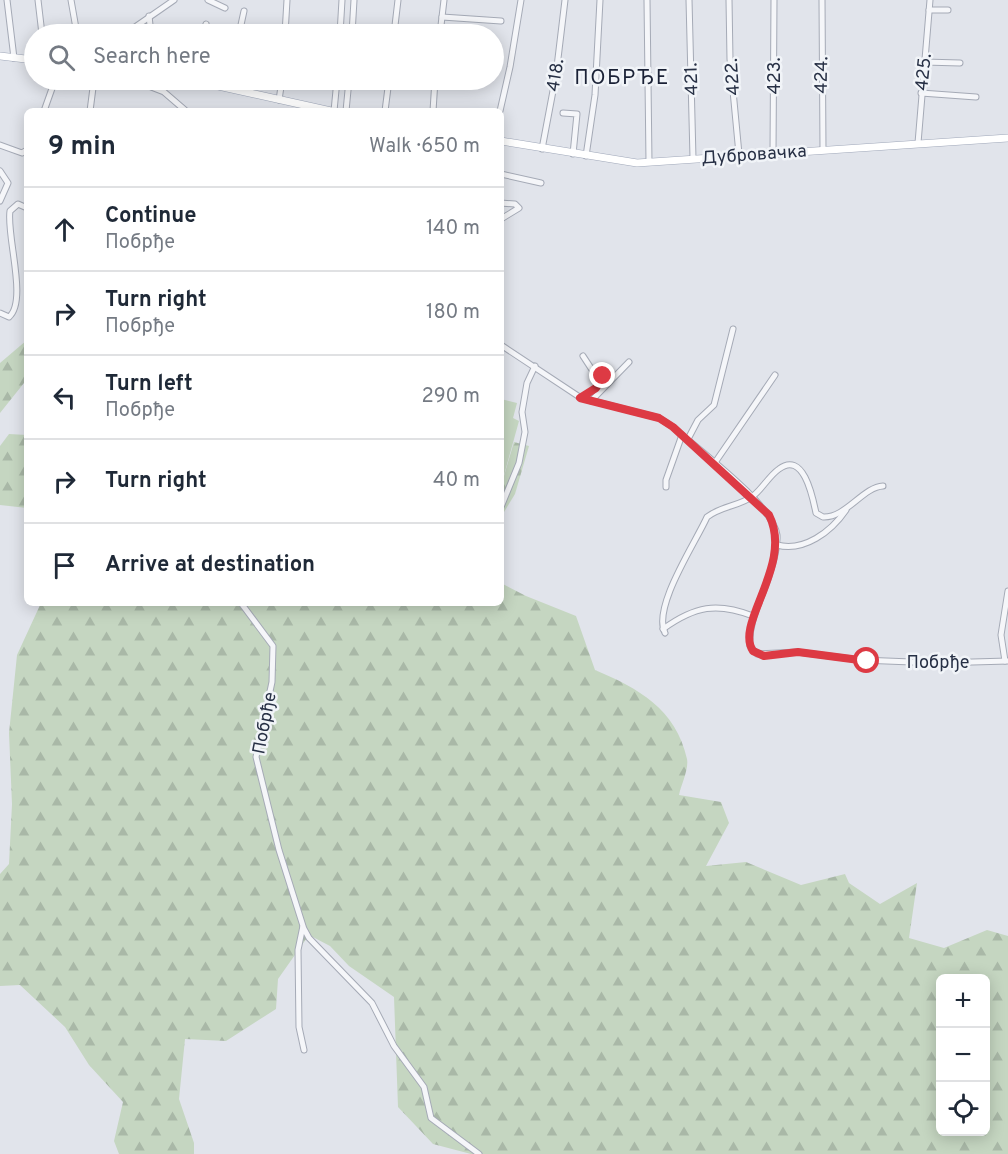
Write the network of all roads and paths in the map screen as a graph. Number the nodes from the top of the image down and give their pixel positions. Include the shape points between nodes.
1 (7, 0) edge
2 (38, 0) edge
3 (71, 0) edge
4 (174, 0) edge
5 (208, 0) edge
6 (287, 0) edge
7 (342, 0) edge
8 (354, 0) edge
9 (398, 0) edge
10 (444, 0) edge
11 (521, 0) edge
12 (565, 0) edge
13 (600, 0) edge
14 (647, 0) edge
15 (689, 0) edge
16 (729, 0) edge
17 (774, 0) edge
18 (822, 0) edge
19 (930, 0) edge
20 (225, 8) dead end
21 (929, 10) junction
22 (948, 10) dead end
23 (244, 11) dead end
24 (149, 16) junction
25 (442, 17) junction
26 (501, 21) dead end
27 (41, 24) edge
28 (75, 24) edge
29 (138, 24) edge
30 (150, 24) edge
31 (241, 24) edge
32 (286, 24) edge
33 (341, 24) edge
34 (353, 24) edge
35 (395, 24) edge
36 (441, 24) edge
37 (0, 56) edge
38 (14, 58) junction
39 (24, 59) edge
40 (924, 62) junction
41 (960, 63) dead end
42 (51, 90) edge
43 (93, 90) edge
44 (160, 90) edge
45 (236, 90) edge
46 (280, 90) edge
47 (336, 90) edge
48 (348, 90) edge
49 (388, 90) edge
50 (434, 90) edge
51 (921, 93) junction
52 (976, 97) dead end
53 (279, 100) junction
54 (45, 108) edge
55 (90, 108) edge
56 (183, 108) edge
57 (318, 108) edge
58 (333, 108) edge
59 (346, 108) edge
60 (385, 108) edge
61 (433, 108) edge
62 (501, 108) edge
63 (563, 113) dead end
64 (1008, 138) edge
65 (504, 142) edge
66 (918, 143) junction
67 (0, 144) edge
68 (542, 149) junction
69 (823, 149) junction
70 (24, 152) edge
71 (773, 152) junction
72 (573, 154) junction
73 (739, 154) junction
74 (586, 156) junction
75 (693, 158) junction
76 (649, 162) junction
77 (0, 171) edge
78 (504, 175) edge
79 (541, 183) dead end
80 (0, 201) edge
81 (504, 203) edge
82 (24, 207) edge
83 (504, 217) edge
84 (0, 313) edge
85 (733, 329) dead end
86 (504, 347) edge
87 (583, 356) dead end
88 (629, 362) dead end
89 (535, 366) junction
90 (605, 366) dead end
91 (775, 375) dead end
92 (600, 382) junction
93 (580, 398) junction
94 (591, 401) junction
95 (682, 435) junction
96 (688, 439) junction
97 (714, 464) junction
98 (883, 486) dead end
99 (666, 487) dead end
100 (752, 497) junction
101 (504, 502) edge
102 (847, 509) junction
103 (777, 545) junction
104 (1008, 591) edge
105 (243, 606) edge
106 (753, 616) junction
107 (1007, 661) edge
108 (303, 926) junction
109 (304, 1050) dead end
110 (479, 1154) edge

1 - 38 street
2 - 27 street
3 - 28 street
4 - 24 street
5 - 20 street
6 - 32 street
7 - 33 street
8 - 34 street
9 - 35 street
10 - 25 street
11 - 62 street
12 - 68 street, 418.
13 - 74 street via 595,95
14 - 76 street
15 - 75 street, 421.
16 - 73 street, 422.
17 - 71 street, 423.
18 - 69 street, 424.
19 - 21 street, 425.
21 - 22 street
21 - 40 street, 425.
23 - 31 street
24 - 29 street
24 - 30 street
25 - 26 street
25 - 36 street
37 - 38 main road
38 - 39 main road
40 - 41 street
40 - 51 street, 425.
42 - 54 street
43 - 55 street
44 - 56 street
45 - 53 main road
46 - 53 street
47 - 58 street
48 - 59 street
49 - 60 street
50 - 61 street
51 - 52 street
51 - 66 street, 425.
53 - 57 main road
63 - 72 street via 577,114
64 - 66 main road, Дубровачка
65 - 68 main road, Дубровачка
66 - 69 main road, Дубровачка
67 - 70 street
68 - 72 main road, Дубровачка
69 - 71 main road, Дубровачка
71 - 73 main road, Дубровачка
72 - 74 main road, Дубровачка
73 - 75 main road, Дубровачка
74 - 76 main road, Дубровачка
75 - 76 main road, Дубровачка
77 - 80 street via 8,183
78 - 79 street
81 - 83 street via 519,208
82 - 84 street via 18,204 10,211 14,310 9,317
85 - 96 street via 714,405 698,420
86 - 89 street, Побрђе
87 - 92 street
88 - 94 street
89 - 93 street, Побрђе
89 - 101 street via 522,411 525,432 519,463
90 - 92 street
91 - 97 street
92 - 93 street
93 - 94 street, Побрђе
94 - 95 street, Побрђе via 659,418
95 - 96 street, Побрђе
95 - 99 street
96 - 97 street, Побрђе
97 - 100 street, Побрђе
98 - 102 street
100 - 102 street via 778,469 787,466 807,478 819,515 828,518
100 - 103 street, Побрђе via 769,515
100 - 106 street via 721,507 707,517 675,578 664,631 686,614 720,607
102 - 103 street via 818,538 792,546
103 - 106 street, Побрђе
104 - 107 street, Побрђе via 1001,635
105 - 108 street, Побрђе via 273,646 272,682 256,757
106 - 107 street, Побрђе via 750,646 764,656 798,652 861,660
108 - 109 street via 298,950 298,1027
108 - 110 street via 309,938 372,1003 394,1046 424,1087 431,1118

